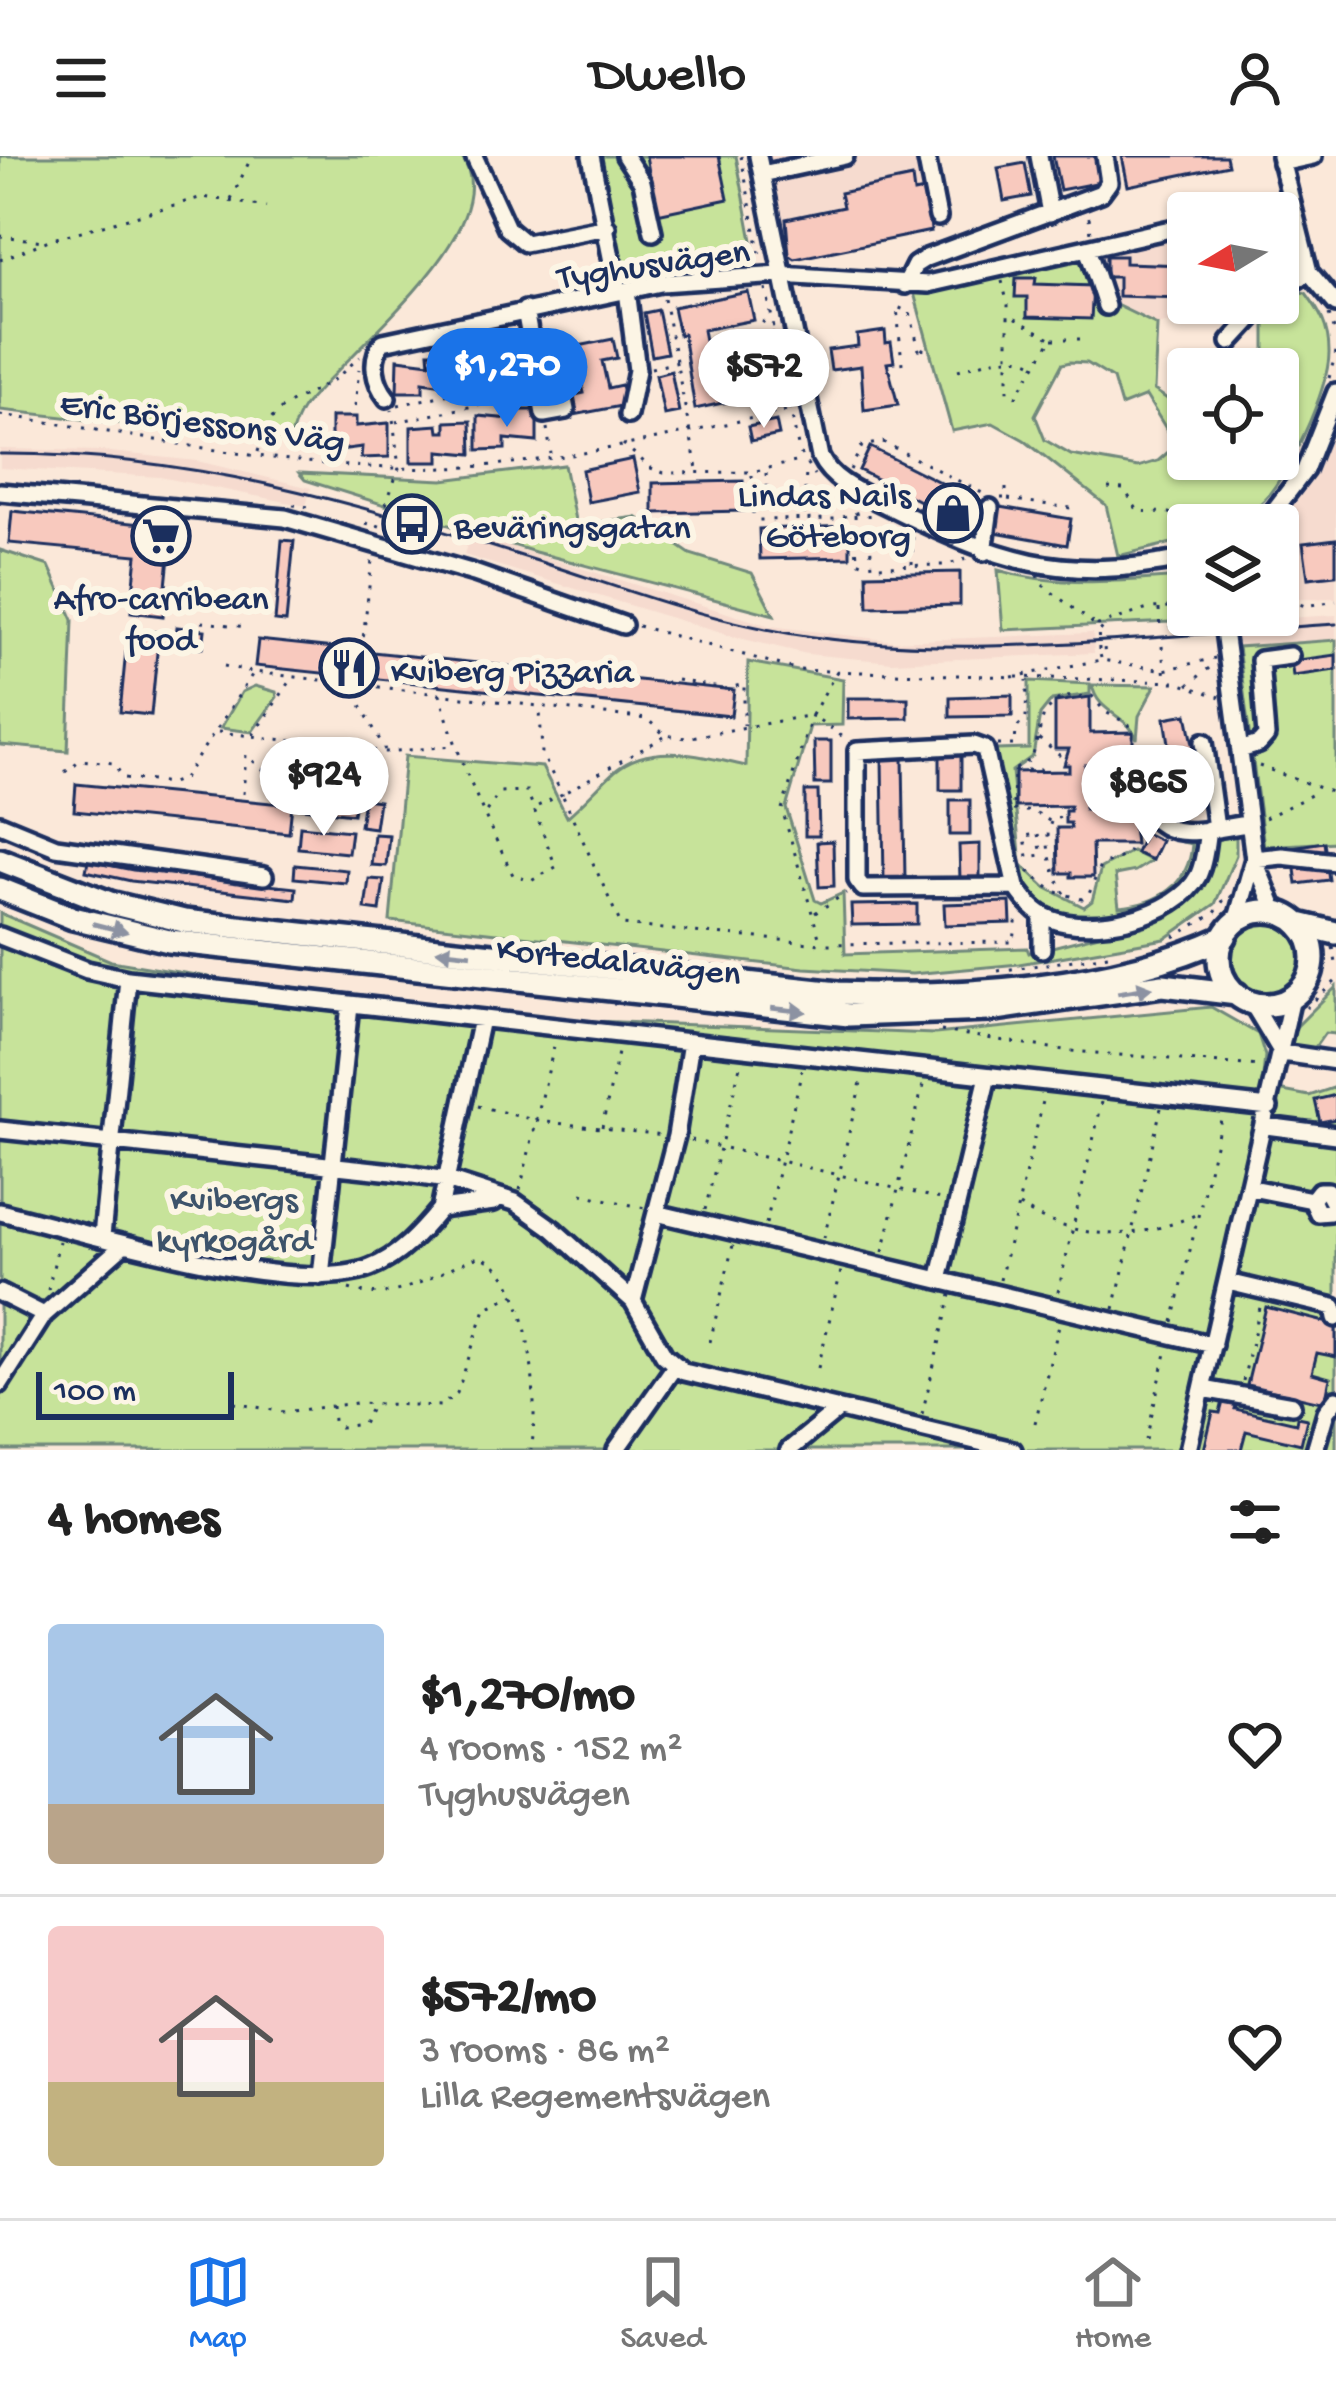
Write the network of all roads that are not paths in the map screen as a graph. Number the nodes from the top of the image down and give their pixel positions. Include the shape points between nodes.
1 (474, 156) edge
2 (591, 156) edge
3 (626, 156) edge
4 (758, 156) edge
5 (845, 156) edge
6 (926, 156) edge
7 (1039, 156) edge
8 (1105, 156) edge
9 (1313, 156) edge
10 (1280, 159) edge
11 (762, 174) junction
12 (1288, 192) edge
13 (1050, 213) junction
14 (938, 218) dead end
15 (1167, 230) edge
16 (652, 232) dead end
17 (608, 233) junction
18 (1299, 235) edge
19 (1087, 248) junction
20 (1309, 272) junction
21 (772, 276) junction
22 (1299, 278) edge
23 (905, 285) junction
24 (622, 291) junction
25 (1106, 306) dead end
26 (526, 310) junction
27 (1331, 310) edge
28 (1247, 324) edge
29 (1230, 342) dead end
30 (538, 379) road end
31 (1336, 392) edge
32 (389, 403) road end
33 (628, 415) dead end
34 (0, 491) edge
35 (1279, 504) edge
36 (990, 508) dead end
37 (981, 557) junction
38 (1167, 561) edge
39 (623, 625) road end
40 (1225, 636) edge
41 (1290, 656) dead end
42 (1204, 742) dead end
43 (1241, 758) junction
44 (1119, 789) road end
45 (1254, 823) junction
46 (0, 824) edge
47 (1212, 828) junction
48 (1254, 859) junction
49 (0, 860) edge
50 (1336, 862) edge
51 (264, 876) dead end
52 (0, 890) edge
53 (1017, 895) junction
54 (1276, 912) junction
55 (1042, 915) junction
56 (1235, 920) junction
57 (1299, 924) junction
58 (1336, 933) edge
59 (0, 936) edge
60 (1042, 949) dead end
61 (1336, 968) edge
62 (128, 979) junction
63 (1298, 991) junction
64 (1245, 999) junction
65 (350, 1005) junction
66 (482, 1019) junction
67 (691, 1042) junction
68 (1280, 1060) junction
69 (1336, 1061) edge
70 (988, 1076) junction
71 (1269, 1107) junction
72 (1266, 1126) junction
73 (0, 1130) edge
74 (1336, 1135) edge
75 (111, 1142) junction
76 (334, 1167) junction
77 (447, 1180) junction
78 (1251, 1188) junction
79 (1312, 1200) dead end
80 (515, 1202) junction
81 (440, 1209) junction
82 (0, 1212) edge
83 (656, 1213) junction
84 (102, 1236) junction
85 (121, 1247) junction
86 (327, 1277) junction
87 (946, 1282) junction
88 (1228, 1282) junction
89 (0, 1293) edge
90 (633, 1301) junction
91 (44, 1315) junction
92 (1336, 1318) edge
93 (1214, 1345) junction
94 (675, 1366) junction
95 (0, 1384) edge
96 (1203, 1389) junction
97 (1336, 1399) edge
98 (1292, 1406) dead end
99 (839, 1409) junction
100 (616, 1450) edge
101 (789, 1450) edge
102 (1013, 1450) edge
103 (1188, 1450) edge
104 (1315, 1450) edge

1 - 17 street via 507,228 525,243
2 - 17 street
3 - 16 street via 642,182
4 - 11 street
5 - 11 street
6 - 14 street
7 - 13 street
8 - 13 street via 1106,187 1086,210
9 - 10 street
10 - 12 street
11 - 21 street
13 - 23 street via 926,258
15 - 19 street, Tyghusvägen
17 - 24 street
18 - 20 street
19 - 23 street, Tyghusvägen
19 - 25 street
20 - 22 street
20 - 27 street
21 - 23 street, Tyghusvägen
21 - 24 street, Tyghusvägen
21 - 37 street via 820,458 844,482
24 - 26 street, Tyghusvägen
24 - 33 street via 637,370
26 - 30 street
26 - 32 street, Tyghusvägen via 378,349 378,387
28 - 29 street
31 - 35 street via 1305,470
34 - 39 street via 285,518
36 - 37 street
37 - 38 street via 1115,569
40 - 43 street
41 - 43 street via 1260,661 1266,736
42 - 47 street
43 - 45 street
44 - 47 street via 1167,828
45 - 47 street
45 - 48 street
46 - 51 street via 56,847
47 - 55 street via 1198,875 1163,909 1080,925
48 - 50 street
48 - 54 street
48 - 56 street
56 -> 49 main road, Kortedalavägen via 1158,964 938,993 838,993 205,924 110,904
52 -> 64 main road, Kortedalavägen via 169,941 812,1012 989,1010 1163,985
53 - 53 street via 985,749 857,752 863,887
53 - 55 street
54 - 56 main road, Kortedalavägen
54 - 57 main road
55 - 60 street
56 - 64 main road via 1220,968
57 - 58 main road
57 - 63 main road via 1313,953
59 - 62 street
61 - 63 main road, Kortedalavägen
62 - 65 street
62 - 75 street
63 - 64 main road, Kortedalavägen via 1275,1004
63 - 68 street
64 - 68 street
65 - 66 street
65 - 76 street
66 - 67 street
66 - 77 street
67 - 70 street
67 - 83 street
68 - 69 street
68 - 71 street
70 - 71 street
70 - 87 street
71 - 72 street
72 - 74 street
72 - 78 street
73 - 75 street
75 - 76 street
75 - 84 street
76 - 77 street
76 - 86 street
77 - 80 street
77 - 81 street
78 - 79 street
78 - 88 street
80 - 81 street
80 - 90 street
81 - 86 street via 374,1267
82 - 84 street
83 - 87 street
83 - 90 street
84 - 85 street
85 - 86 street
85 - 91 street
87 - 93 street
88 - 92 street via 1334,1306
88 - 93 street
89 - 91 street
90 - 94 street
91 - 95 street
93 - 96 street
94 - 99 street
94 - 100 street
96 - 98 street
96 - 103 street
97 - 104 street
99 - 101 street
99 - 102 street

